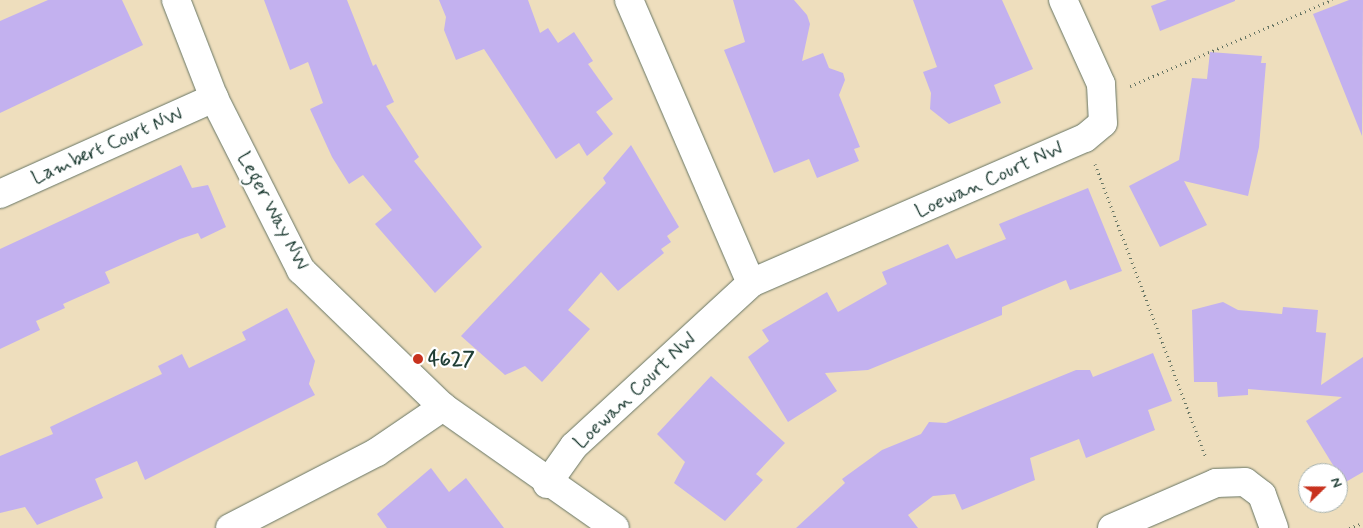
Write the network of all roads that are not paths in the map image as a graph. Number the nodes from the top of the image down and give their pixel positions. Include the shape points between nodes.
1 (176, 0) edge
2 (629, 0) edge
3 (1063, 0) edge
4 (214, 98) junction
5 (0, 194) edge
6 (751, 283) junction
7 (443, 407) junction
8 (547, 484) junction
9 (230, 528) edge
10 (615, 528) edge
11 (1112, 528) edge
12 (1274, 528) edge

1 - 4 street, Leger Way NW
2 - 6 street
3 - 6 street, Loewan Court NW via 1101,84 1103,123 1085,138
4 - 5 street, Lambert Court NW
4 - 7 street, Leger Way NW via 301,270
6 - 8 street, Loewan Court NW via 574,446
7 - 8 street, Leger Way NW
7 - 9 street via 377,452
8 - 10 street, Leger Way NW
11 - 12 street via 1216,483 1245,482 1262,495

